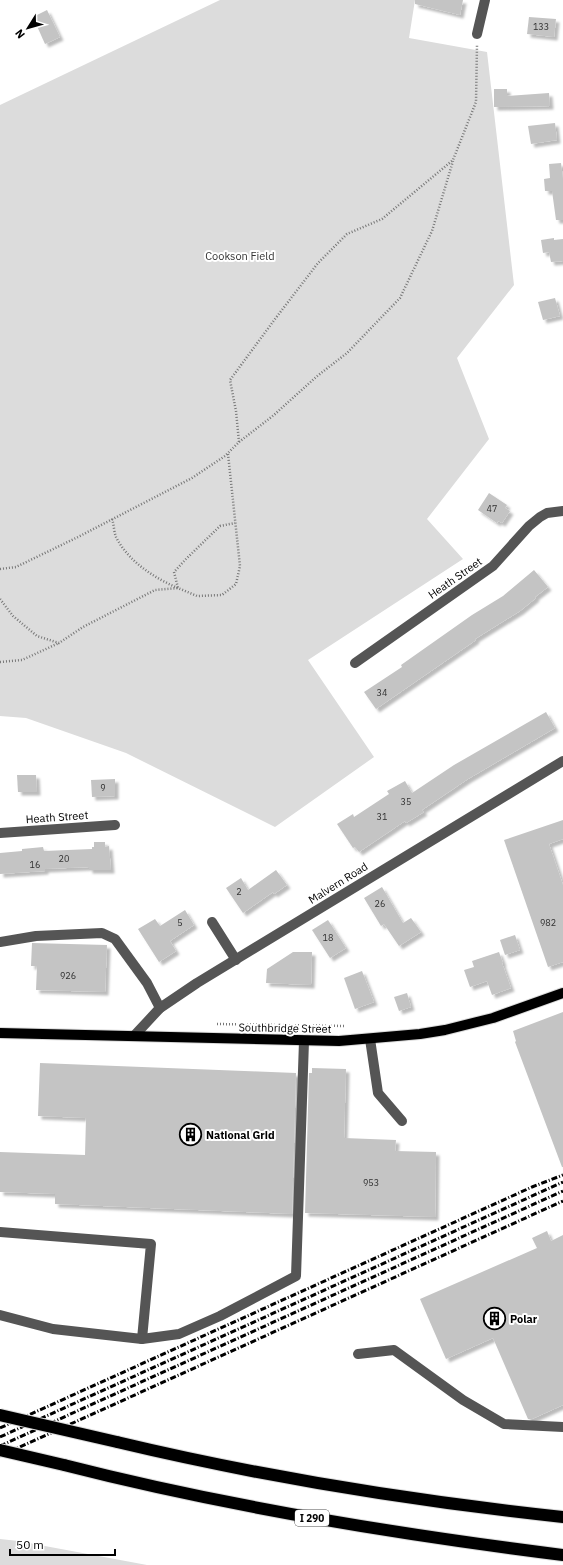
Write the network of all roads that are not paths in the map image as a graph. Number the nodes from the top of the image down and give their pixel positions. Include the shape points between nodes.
1 (485, 0) edge
2 (477, 34) road end
3 (563, 511) edge
4 (355, 663) dead end
5 (563, 761) edge
6 (116, 824) dead end
7 (0, 833) edge
8 (212, 922) dead end
9 (0, 942) edge
10 (236, 960) junction
11 (563, 993) edge
12 (160, 1008) junction
13 (0, 1033) edge
14 (134, 1036) junction
15 (370, 1039) junction
16 (304, 1041) junction
17 (402, 1121) dead end
18 (0, 1232) edge
19 (0, 1315) edge
20 (142, 1339) junction
21 (358, 1354) dead end
22 (0, 1414) edge
23 (563, 1427) edge
24 (0, 1450) edge
25 (563, 1517) edge
26 (563, 1555) edge

1 - 2 street
3 - 4 street, Heath Street via 547,513 529,526 493,566
5 - 10 street, Malvern Road
6 - 7 street, Heath Street
8 - 10 street
9 - 12 street via 36,936 102,933 115,939 147,983
10 - 12 street, Malvern Road
11 - 15 main road, Southbridge Street via 470,1024 420,1034
12 - 14 street, Malvern Road
13 - 14 main road, Southbridge Street
14 - 16 main road, Southbridge Street
15 - 16 main road, Southbridge Street
15 - 17 street via 378,1093
16 - 20 street via 296,1276 220,1316 179,1334
18 - 20 street via 151,1244
19 - 20 street via 53,1329
21 - 23 street via 394,1350 463,1400 504,1424
22 - 25 highway, bridge via 174,1456 342,1488 462,1506
24 - 26 highway, I 290, bridge via 206,1498 351,1526

